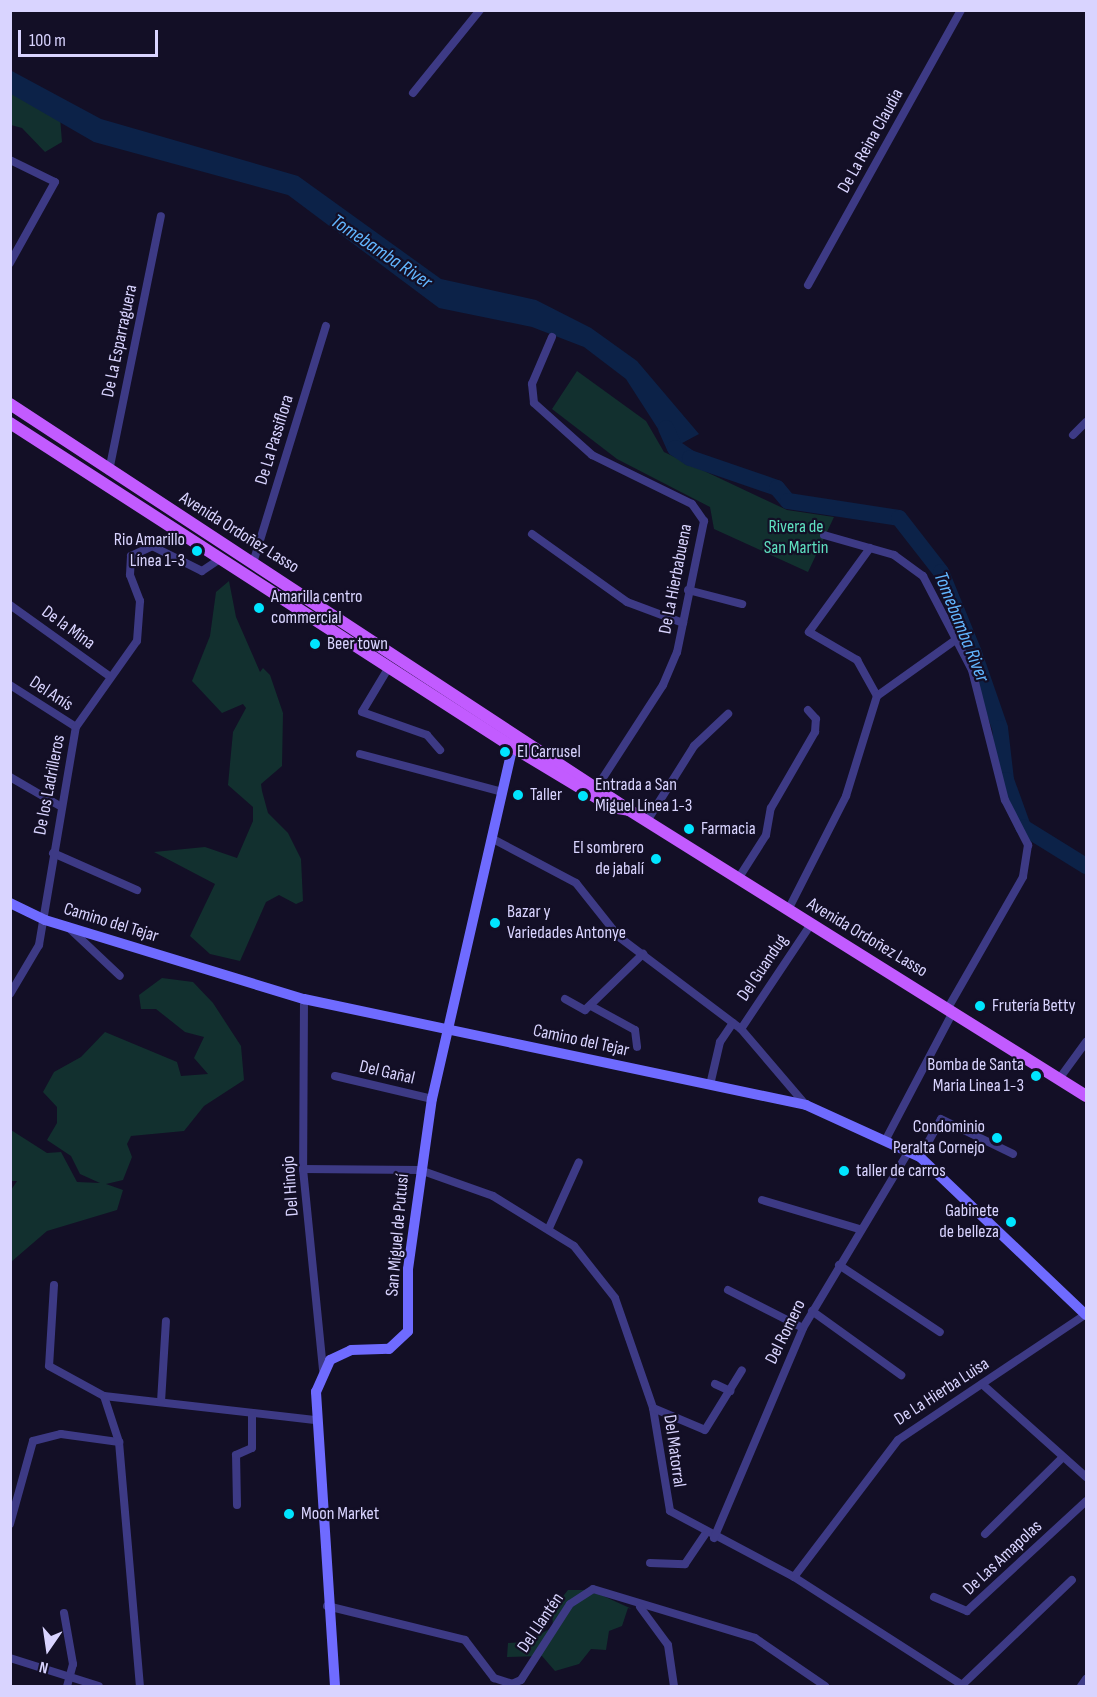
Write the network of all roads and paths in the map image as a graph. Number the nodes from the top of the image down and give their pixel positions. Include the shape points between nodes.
1 (480, 10) edge
2 (961, 10) edge
3 (413, 93) dead end
4 (10, 160) edge
5 (161, 216) dead end
6 (10, 263) edge
7 (808, 285) dead end
8 (326, 326) dead end
9 (552, 337) dead end
10 (10, 404) edge
11 (1086, 422) edge
12 (10, 423) edge
13 (1073, 435) dead end
14 (109, 471) junction
15 (532, 534) dead end
16 (824, 535) dead end
17 (870, 548) junction
18 (220, 559) junction
19 (253, 563) junction
20 (688, 590) junction
21 (742, 604) dead end
22 (10, 605) edge
23 (683, 623) junction
24 (957, 639) junction
25 (389, 667) junction
26 (109, 676) junction
27 (10, 685) edge
28 (877, 696) junction
29 (808, 710) dead end
30 (728, 714) dead end
31 (76, 727) junction
32 (518, 733) junction
33 (511, 746) junction
34 (440, 750) dead end
35 (360, 754) dead end
36 (10, 777) edge
37 (595, 790) junction
38 (504, 792) junction
39 (60, 806) junction
40 (647, 820) junction
41 (493, 839) junction
42 (53, 852) junction
43 (738, 879) junction
44 (136, 890) dead end
45 (10, 903) edge
46 (788, 910) junction
47 (45, 920) junction
48 (811, 924) junction
49 (68, 927) junction
50 (643, 954) junction
51 (120, 975) dead end
52 (10, 994) edge
53 (304, 999) junction
54 (565, 999) dead end
55 (591, 1006) junction
56 (951, 1010) junction
57 (733, 1023) junction
58 (446, 1029) junction
59 (741, 1029) junction
60 (1086, 1042) edge
61 (637, 1047) dead end
62 (335, 1076) dead end
63 (1059, 1079) junction
64 (710, 1085) junction
65 (1086, 1096) edge
66 (432, 1099) junction
67 (806, 1105) junction
68 (886, 1139) junction
69 (909, 1151) junction
70 (1013, 1154) dead end
71 (921, 1157) junction
72 (579, 1162) dead end
73 (303, 1168) junction
74 (420, 1170) junction
75 (762, 1200) dead end
76 (549, 1228) junction
77 (859, 1229) junction
78 (839, 1265) junction
79 (54, 1285) dead end
80 (729, 1290) dead end
81 (812, 1311) junction
82 (1086, 1315) edge
83 (166, 1321) dead end
84 (803, 1328) junction
85 (940, 1332) dead end
86 (323, 1370) junction
87 (742, 1370) dead end
88 (902, 1375) dead end
89 (716, 1384) dead end
90 (982, 1384) junction
91 (730, 1391) junction
92 (104, 1396) junction
93 (161, 1402) junction
94 (653, 1408) junction
95 (252, 1413) junction
96 (315, 1420) junction
97 (119, 1442) junction
98 (1062, 1458) junction
99 (1086, 1477) edge
100 (1086, 1501) edge
101 (237, 1505) dead end
102 (10, 1524) edge
103 (705, 1534) junction
104 (985, 1534) dead end
105 (714, 1538) junction
106 (650, 1563) dead end
107 (794, 1576) junction
108 (1072, 1580) dead end
109 (934, 1597) dead end
110 (327, 1606) junction
111 (640, 1607) junction
112 (64, 1613) dead end
113 (10, 1658) edge
114 (71, 1677) junction
115 (1086, 1679) edge
116 (67, 1686) edge
117 (99, 1686) edge
118 (140, 1686) edge
119 (335, 1686) edge
120 (674, 1686) edge
121 (825, 1686) edge
122 (963, 1686) edge
123 (1081, 1686) edge

1 - 3 street
2 - 7 street, De La Reina Claudia
4 - 6 street via 55,182
5 - 14 street, De La Esparraguera
8 - 19 street, De La Passiflora
9 - 20 street, De La Hierbabuena via 532,384 534,403 592,455 700,511 704,521
10 - 14 main road, Avenida Ordoñez Lasso
11 - 13 street
12 - 18 main road, Avenida Ordoñez Lasso
14 - 19 main road, Avenida Ordoñez Lasso
15 - 23 street via 627,602
16 - 17 street
17 - 24 street via 900,557 920,571
17 - 28 street via 808,628 856,660
18 - 25 main road, Avenida Ordoñez Lasso
18 - 26 street, De los Ladrilleros via 202,571 159,548 136,550 128,565 141,622 137,641
19 - 32 main road, Avenida Ordoñez Lasso
20 - 21 street
20 - 23 street, De La Hierbabuena
22 - 26 street, De la Mina
23 - 37 street, De La Hierbabuena via 663,685
24 - 28 street
24 - 56 street via 972,670 1005,800 1030,855 1023,877
25 - 33 main road, Avenida Ordoñez Lasso
25 - 34 street via 362,712 427,735
26 - 31 street, De los Ladrilleros
27 - 31 street, Del Anís
28 - 46 street via 846,796
29 - 43 street via 816,719 815,732 771,808 766,835
30 - 40 street via 694,746
31 - 39 street, De los Ladrilleros
32 - 33 street, San Miguel de Putusí
32 - 37 main road, Avenida Ordoñez Lasso
33 - 37 main road, Avenida Ordoñez Lasso
33 - 38 street, San Miguel de Putusí
35 - 38 street
36 - 39 street
37 - 40 main road, Avenida Ordoñez Lasso
38 - 41 street, San Miguel de Putusí
39 - 42 street, De los Ladrilleros
40 - 43 main road, Avenida Ordoñez Lasso
41 - 50 street via 576,883 619,937
41 - 58 street, San Miguel de Putusí
42 - 44 street
42 - 47 street, De los Ladrilleros
43 - 46 main road, Avenida Ordoñez Lasso
45 - 47 street, Camino del Tejar
46 - 48 main road, Avenida Ordoñez Lasso
47 - 49 street, Camino del Tejar
47 - 52 street, De los Ladrilleros via 39,945
48 - 56 main road, Avenida Ordoñez Lasso
48 - 59 street, Del Guandug
49 - 51 street
49 - 53 street, Camino del Tejar
50 - 55 street
50 - 57 street
53 - 58 street, Camino del Tejar
53 - 73 street, Del Hinojo
54 - 55 street via 582,1011
55 - 61 street via 634,1030
56 - 63 main road, Avenida Ordoñez Lasso
56 - 68 street
57 - 59 street
57 - 64 street via 720,1042
58 - 64 street, Camino del Tejar
58 - 66 street, San Miguel de Putusí
59 - 67 street
60 - 63 street
62 - 66 street, Del Gañal
63 - 65 main road, Avenida Ordoñez Lasso
64 - 67 street, Camino del Tejar
66 - 74 street, San Miguel de Putusí
67 - 68 street, Camino del Tejar
68 - 69 street, Camino del Tejar
69 - 71 street, Camino del Tejar
69 - 77 street, Del Romero
70 - 71 street via 941,1119
71 - 82 street, Camino del Tejar
72 - 76 street
73 - 74 street, Del Matorral
73 - 86 street, Del Hinojo
74 - 76 street, Del Matorral via 492,1196
74 - 86 street, San Miguel de Putusí via 408,1331 397,1346 351,1350 330,1360
75 - 77 street
76 - 94 street, Del Matorral via 583,1255 615,1298
77 - 78 street, Del Romero
78 - 81 street, Del Romero
78 - 85 street
79 - 92 street via 49,1366
80 - 84 street
81 - 84 street, Del Romero
81 - 88 street
82 - 90 street, De La Hierba Luisa
83 - 93 street
84 - 105 street, Del Romero
86 - 96 street
87 - 91 street
89 - 91 street
90 - 98 street
90 - 107 street, De La Hierba Luisa via 898,1440
91 - 94 street via 705,1430
92 - 93 street
92 - 97 street
93 - 95 street
94 - 103 street, Del Matorral via 670,1511
95 - 96 street
95 - 101 street via 252,1448 236,1455
96 - 110 street
97 - 102 street via 61,1434 33,1441
97 - 118 street
98 - 99 street
98 - 104 street
100 - 109 street, De Las Amapolas via 968,1611
103 - 105 street, Del Matorral
103 - 106 street via 685,1564
105 - 107 street, Del Matorral
107 - 122 street, Del Matorral
108 - 122 street
110 - 111 street, Del Llantén via 465,1640 504,1684 521,1680 580,1593 593,1589
110 - 119 street
111 - 120 street via 668,1645
111 - 121 street, Del Llantén via 690,1616 755,1638
112 - 114 street
113 - 114 street
114 - 116 street
114 - 117 street
115 - 123 street

